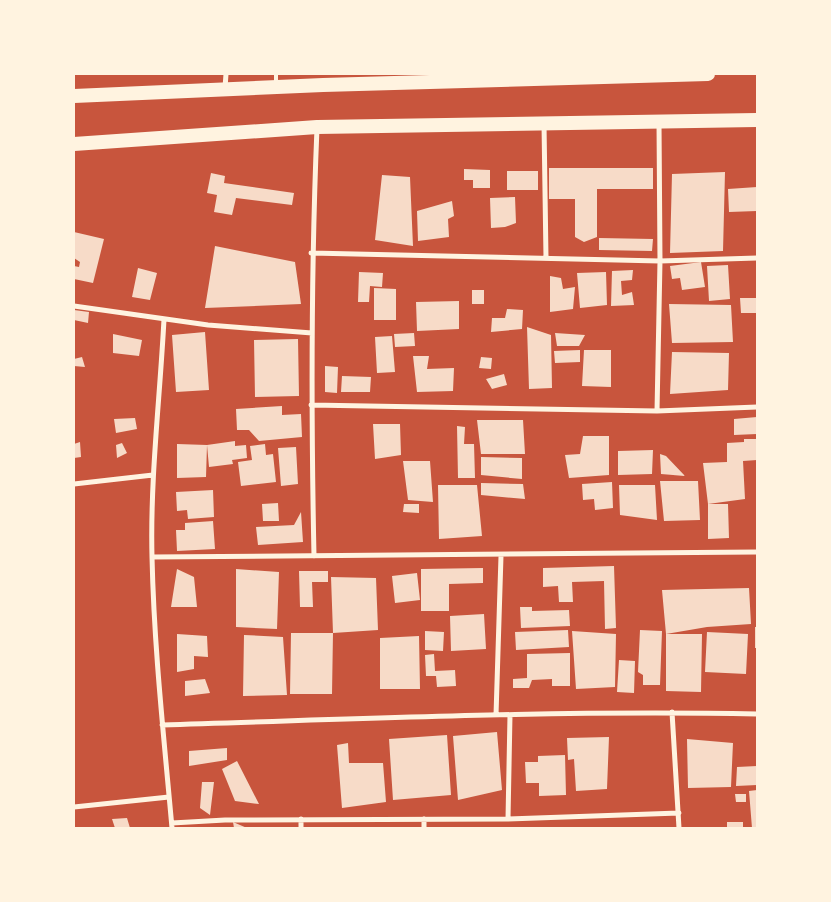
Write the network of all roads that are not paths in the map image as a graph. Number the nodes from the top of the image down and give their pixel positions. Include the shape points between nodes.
1 (226, 74) edge
2 (708, 74) edge
3 (544, 77) edge
4 (456, 78) edge
5 (276, 81) edge
6 (225, 89) junction
7 (74, 96) edge
8 (757, 120) edge
9 (659, 122) junction
10 (544, 124) junction
11 (317, 127) junction
12 (74, 144) edge
13 (311, 253) junction
14 (546, 258) junction
15 (757, 258) edge
16 (660, 261) junction
17 (74, 306) edge
18 (164, 320) junction
19 (312, 333) junction
20 (311, 405) junction
21 (757, 407) edge
22 (657, 411) junction
23 (153, 475) junction
24 (74, 484) edge
25 (757, 552) edge
26 (314, 556) junction
27 (501, 556) junction
28 (152, 557) junction
29 (672, 712) junction
30 (510, 714) junction
31 (757, 714) edge
32 (496, 715) junction
33 (162, 725) junction
34 (170, 797) junction
35 (74, 807) edge
36 (679, 813) junction
37 (300, 819) junction
38 (424, 819) junction
39 (508, 819) junction
40 (172, 825) edge
41 (301, 828) edge
42 (424, 828) edge
43 (679, 828) edge

1 - 6 street
2 - 3 highway
3 - 4 highway
4 - 5 highway
5 - 6 highway
6 - 7 highway
8 - 9 highway
9 - 10 highway
9 - 16 street
10 - 11 highway
10 - 14 street
11 - 12 highway
11 - 13 street
13 - 14 street
13 - 19 street
14 - 16 street
15 - 16 street
16 - 22 street
17 - 18 street
18 - 19 street
18 - 23 street
19 - 20 street
20 - 22 street
20 - 26 street
21 - 22 street
23 - 24 street
23 - 28 street
25 - 27 street
26 - 27 street
26 - 28 street
27 - 32 street
28 - 33 street
29 - 30 street
29 - 31 street
29 - 36 street
30 - 32 street
30 - 39 street
32 - 33 street
33 - 34 street
34 - 35 street
34 - 40 street
36 - 39 street
36 - 43 street
37 - 38 street
37 - 40 street
37 - 41 street
38 - 39 street
38 - 42 street

